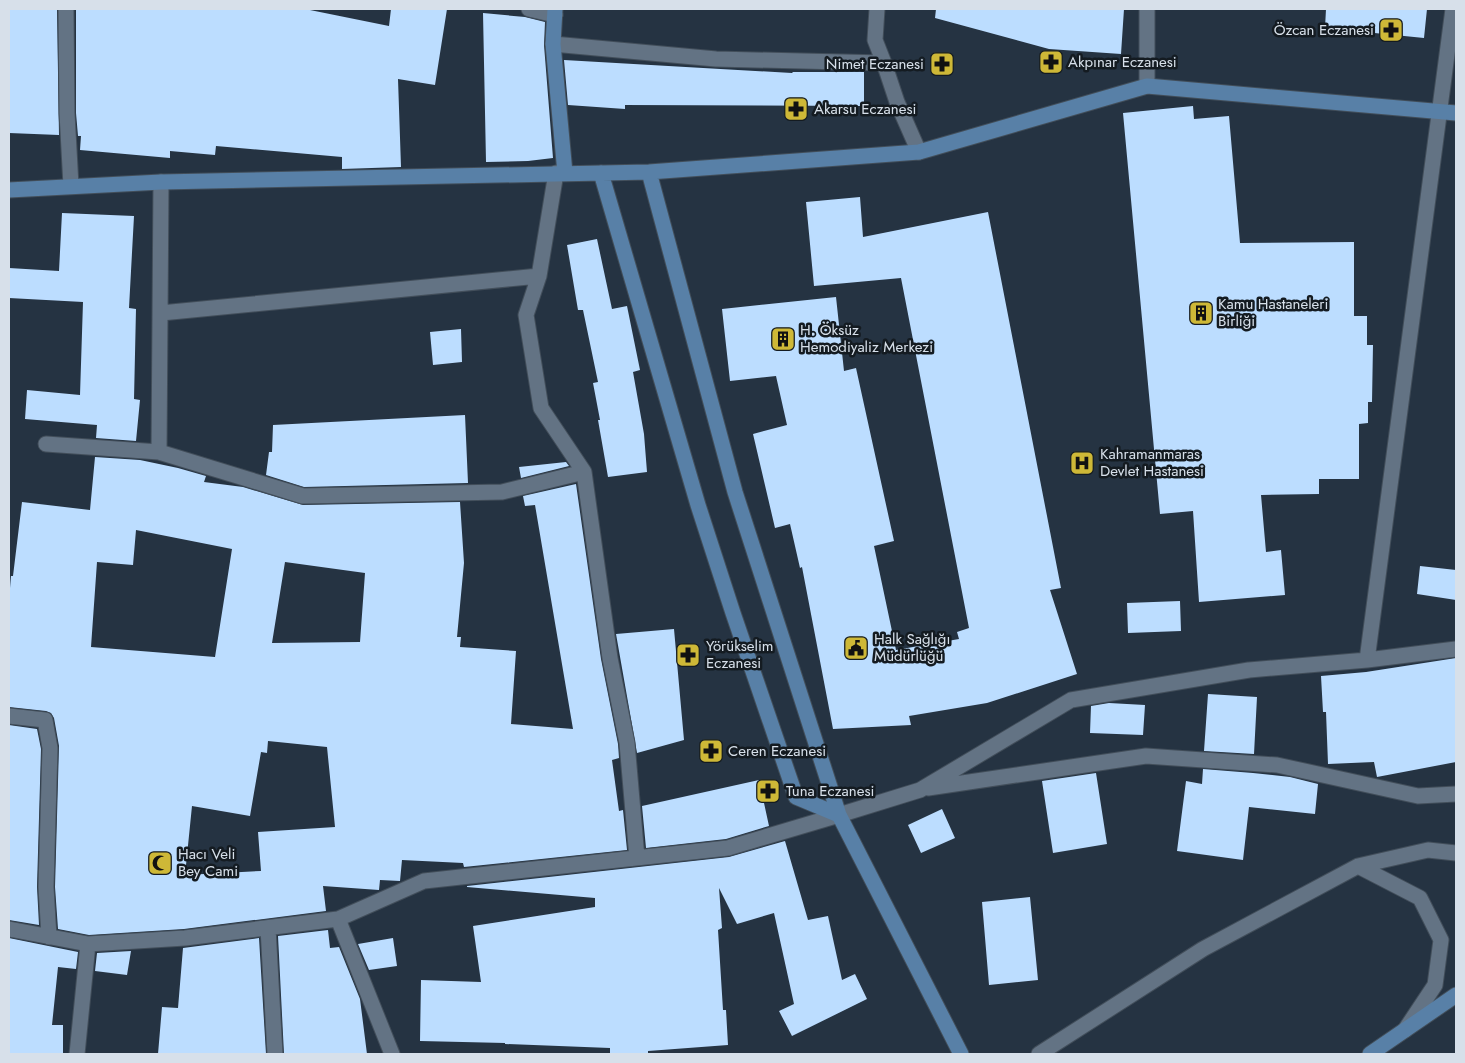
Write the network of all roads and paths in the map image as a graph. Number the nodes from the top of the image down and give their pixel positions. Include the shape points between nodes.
1 (66, 9) edge
2 (529, 9) edge
3 (877, 9) edge
4 (1147, 9) edge
5 (1453, 9) edge
6 (555, 12) edge
7 (553, 44) junction
8 (884, 63) junction
9 (1147, 86) junction
10 (1440, 113) junction
11 (1456, 113) edge
12 (919, 152) junction
13 (649, 172) junction
14 (560, 173) junction
15 (601, 173) junction
16 (161, 182) junction
17 (71, 186) junction
18 (9, 190) edge
19 (539, 276) junction
20 (161, 313) junction
21 (46, 444) dead end
22 (159, 452) junction
23 (584, 472) junction
24 (1456, 649) edge
25 (1367, 660) junction
26 (9, 716) edge
27 (920, 790) junction
28 (1456, 794) edge
29 (839, 816) junction
30 (1456, 852) edge
31 (637, 858) junction
32 (1358, 866) junction
33 (338, 919) junction
34 (268, 928) junction
35 (9, 929) edge
36 (49, 937) junction
37 (88, 944) junction
38 (1456, 996) edge
39 (1404, 1031) junction
40 (77, 1054) edge
41 (275, 1054) edge
42 (392, 1054) edge
43 (961, 1054) edge
44 (1039, 1054) edge
45 (1370, 1054) edge

1 - 17 street
2 - 6 street
3 - 8 street via 874,40
4 - 9 street
5 - 10 street
6 - 7 street
7 - 8 street via 716,59
7 - 14 street
8 - 12 street
9 - 10 street
9 - 12 street
10 - 11 street
10 - 25 street
12 - 13 street
13 - 15 street
13 - 29 street via 736,492
14 - 15 street
14 - 16 street
14 - 19 street
15 - 29 street via 701,514 796,797
16 - 17 street
16 - 20 street
17 - 18 street
19 - 20 street
19 - 23 street via 526,315 540,408
20 - 22 street
21 - 22 street
22 - 23 street via 303,496 502,492
23 - 31 street via 610,658 627,743
24 - 25 street
25 - 27 street via 1249,670 1071,700
26 - 36 street via 45,720 50,748 46,887
27 - 28 street via 1146,756 1277,765 1418,796
27 - 29 street
29 - 31 street via 728,848
29 - 43 street
30 - 32 street via 1428,850
31 - 33 street via 424,881
32 - 39 street via 1420,898 1441,940 1435,985
32 - 44 street via 1203,949
33 - 34 street
33 - 42 street
34 - 37 street via 185,938
34 - 41 street
35 - 36 street
36 - 37 street
37 - 40 street
38 - 39 street
39 - 45 street

